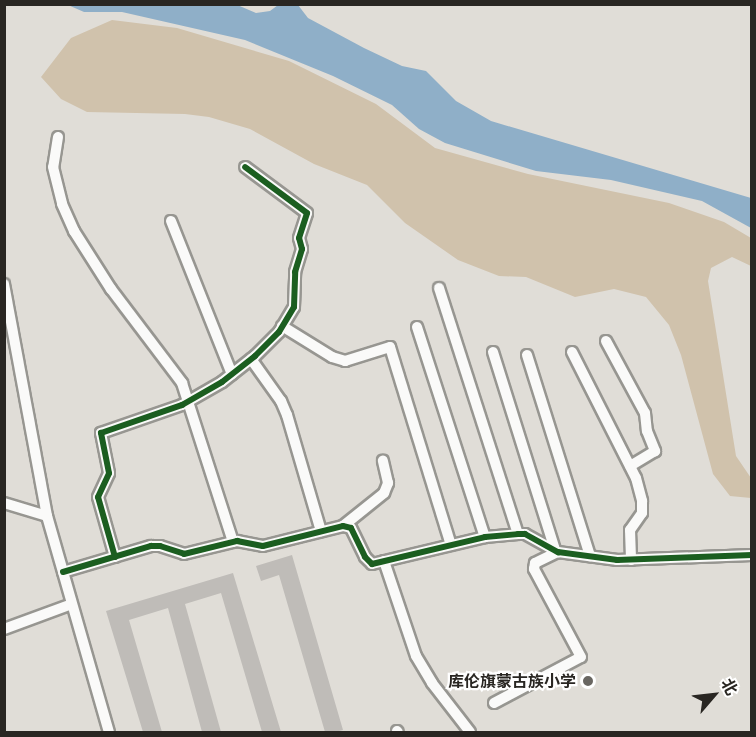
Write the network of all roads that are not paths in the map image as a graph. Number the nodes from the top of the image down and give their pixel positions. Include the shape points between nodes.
1 (58, 137) dead end
2 (245, 167) dead end
3 (171, 221) dead end
4 (4, 284) edge
5 (439, 288) dead end
6 (282, 326) junction
7 (417, 327) dead end
8 (606, 341) dead end
9 (493, 352) dead end
10 (572, 352) dead end
11 (527, 356) dead end
12 (251, 359) junction
13 (232, 374) junction
14 (187, 401) junction
15 (383, 461) dead end
16 (630, 466) junction
17 (4, 504) edge
18 (47, 516) junction
19 (343, 526) junction
20 (321, 531) junction
21 (518, 534) junction
22 (484, 537) junction
23 (233, 542) junction
24 (451, 545) junction
25 (557, 551) junction
26 (752, 555) edge
27 (590, 556) junction
28 (115, 557) junction
29 (631, 560) junction
30 (384, 561) junction
31 (63, 572) junction
32 (72, 604) junction
33 (4, 629) edge
34 (494, 703) dead end
35 (109, 732) edge
36 (470, 732) edge

1 - 14 street via 53,167 74,231 111,289 182,383
2 - 6 street via 307,213 299,238 302,249 295,272 294,307
3 - 13 street
4 - 18 street
5 - 21 street
6 - 12 street
6 - 24 street via 345,361 390,347
7 - 22 street
8 - 16 street via 645,413 655,452
9 - 25 street
10 - 16 street
11 - 27 street
12 - 13 street
12 - 20 street via 287,415
13 - 14 street
14 - 23 street
14 - 28 street via 101,433 110,473 98,497
15 - 19 street via 388,483 384,493
16 - 29 street via 642,501 642,513 630,530
17 - 18 street
18 - 31 street
19 - 20 street
19 - 30 street via 351,528 372,564
20 - 23 street via 262,546
21 - 22 street
21 - 25 street
22 - 24 street
23 - 28 street via 184,554 160,546
24 - 30 street
25 - 27 street
25 - 34 street via 535,563 534,569 581,657
26 - 29 street
27 - 29 street
28 - 31 street
30 - 36 street via 416,656
31 - 32 street
32 - 33 street
32 - 35 street

